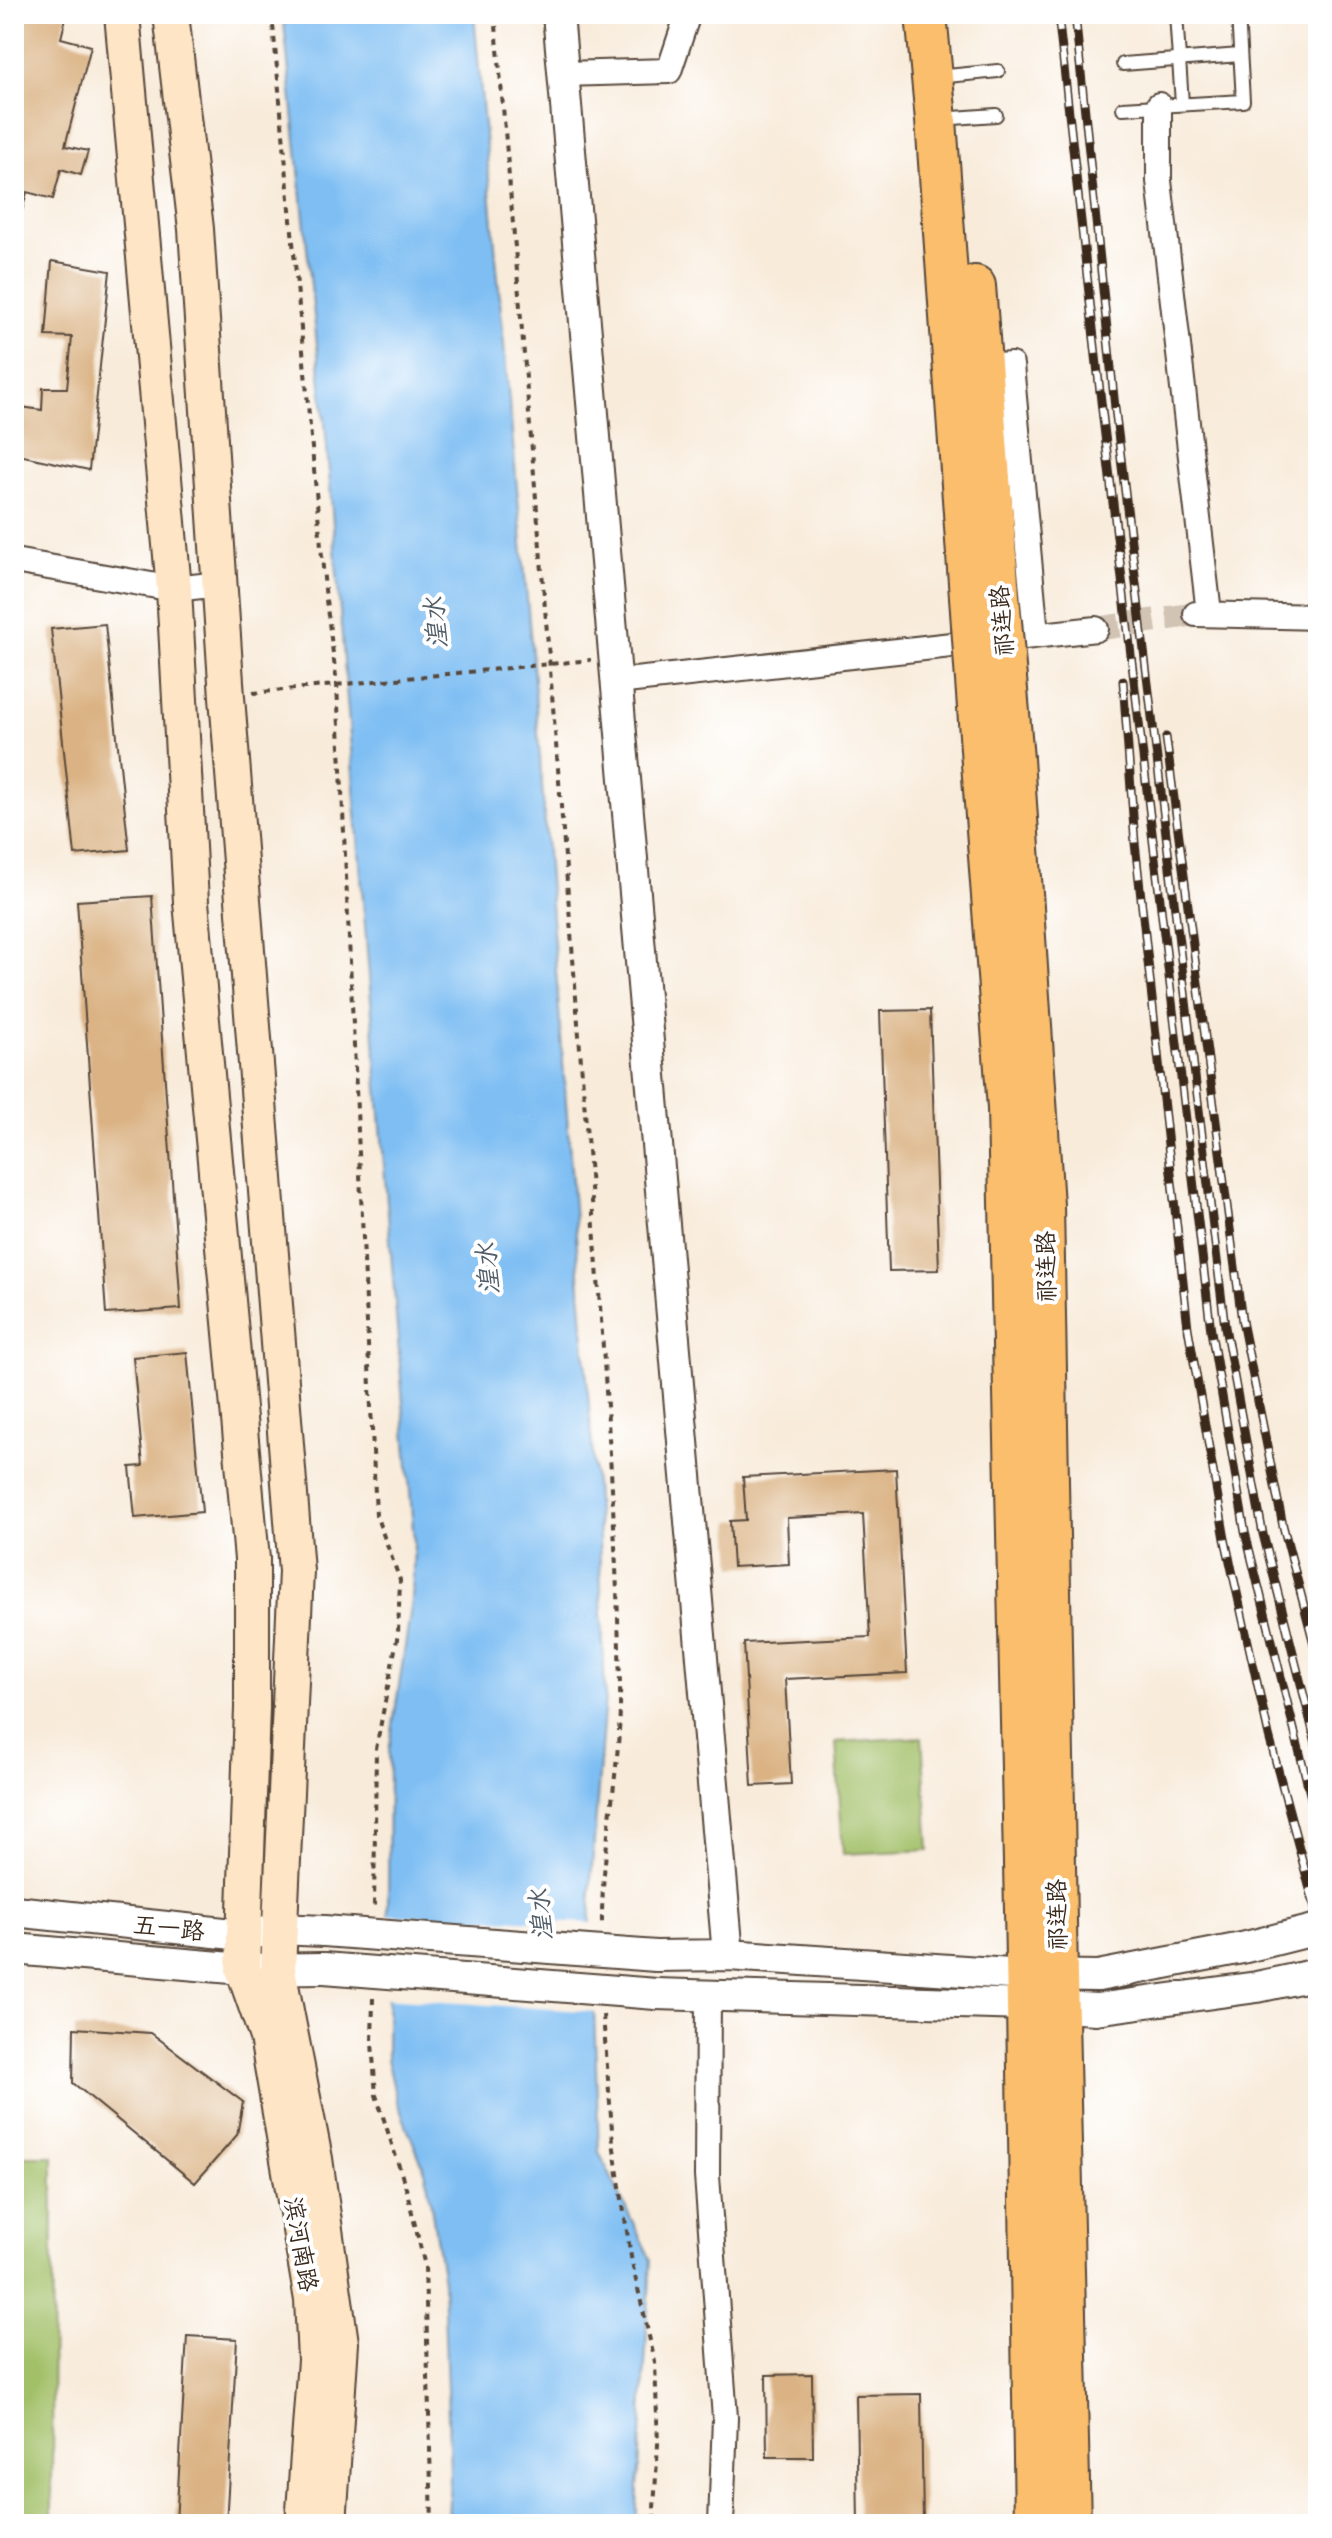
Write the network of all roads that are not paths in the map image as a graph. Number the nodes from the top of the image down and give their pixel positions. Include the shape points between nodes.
1 (122, 14) edge
2 (171, 14) edge
3 (558, 14) edge
4 (688, 14) edge
5 (926, 14) edge
6 (952, 14) edge
7 (1176, 14) edge
8 (1238, 14) edge
9 (1240, 55) junction
10 (1178, 61) junction
11 (1123, 64) dead end
12 (998, 71) dead end
13 (563, 74) junction
14 (945, 76) junction
15 (1170, 105) junction
16 (1123, 108) dead end
17 (964, 118) junction
18 (14, 561) edge
19 (220, 584) junction
20 (174, 589) junction
21 (1318, 617) edge
22 (1003, 627) junction
23 (1096, 629) tunnel mouth
24 (615, 670) junction
25 (14, 1911) edge
26 (279, 1929) junction
27 (1318, 1929) edge
28 (243, 1935) junction
29 (14, 1949) edge
30 (728, 1955) junction
31 (243, 1969) junction
32 (278, 1970) junction
33 (1318, 1974) edge
34 (1042, 1991) junction
35 (708, 1993) junction
36 (303, 2524) edge
37 (329, 2524) edge
38 (721, 2524) edge
39 (1035, 2524) edge
40 (1070, 2524) edge

1 - 20 main road, 滨河南路
2 - 19 main road via 196,229
3 - 13 street
4 - 13 street via 669,71
5 - 14 highway, 祁连路
6 - 14 highway, 祁连路
7 - 10 lane
8 - 9 lane
9 - 10 lane
9 - 15 lane via 1243,101
10 - 11 lane
10 - 15 lane
12 - 14 lane
13 - 24 street
14 - 17 highway, 祁连路
15 - 16 lane
15 - 21 street via 1159,181 1202,613
17 - 22 highway, 祁连路
17 - 22 highway, 祁连路
18 - 20 street
19 - 20 street
19 - 26 main road via 296,1571
20 - 28 main road, 滨河南路 via 191,902 252,1559
22 - 23 street
22 - 24 street
22 - 34 highway, 祁连路, bridge via 998,761
24 - 30 street
25 - 28 street, 五一路
26 - 28 street, 五一路
26 - 30 street, 五一路, bridge via 656,1956
26 - 32 main road
27 - 34 street
28 - 31 main road, 滨河南路
29 - 31 street, 五一路
30 - 34 street, 五一路
31 - 32 street, 五一路
31 - 36 main road, 滨河南路 via 267,2037 312,2300 315,2360
32 - 35 street, 五一路, bridge via 324,1968 656,1994
32 - 37 main road via 315,2159 341,2343
33 - 34 street via 1096,2009
34 - 35 street, 五一路
34 - 39 highway, 祁连路
34 - 40 highway, 祁连路
35 - 38 street via 707,2176 725,2418

